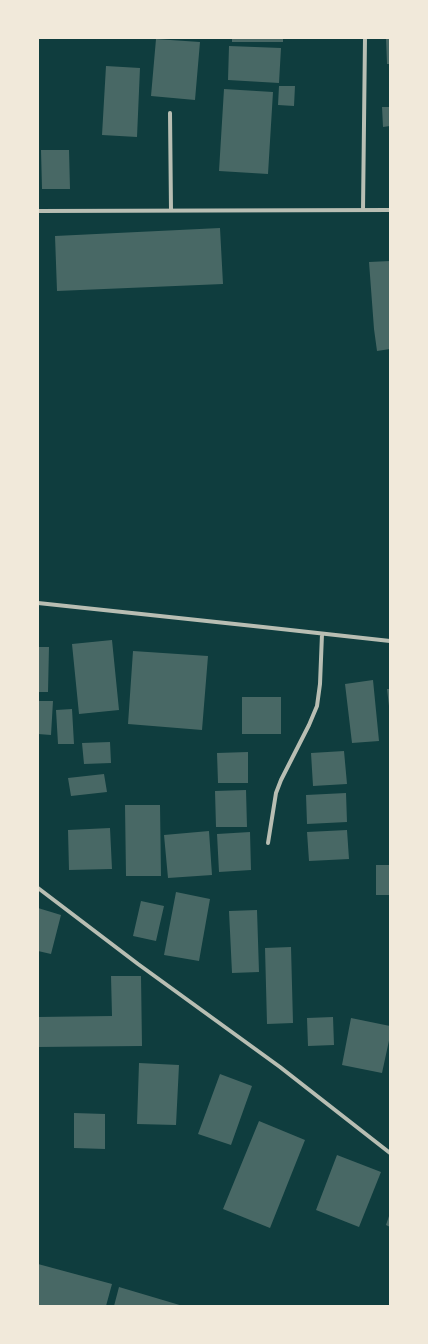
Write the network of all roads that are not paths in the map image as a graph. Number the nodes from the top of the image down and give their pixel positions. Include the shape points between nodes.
1 (365, 38) edge
2 (170, 113) dead end
3 (171, 210) junction
4 (363, 210) junction
5 (390, 210) edge
6 (38, 211) edge
7 (38, 603) edge
8 (322, 634) junction
9 (390, 641) edge
10 (268, 843) dead end
11 (38, 888) edge
12 (390, 1153) edge

1 - 4 street
2 - 3 street
3 - 4 street
3 - 6 street
4 - 5 street
7 - 8 street
8 - 9 street
8 - 10 street via 317,706 276,793
11 - 12 street via 280,1067

